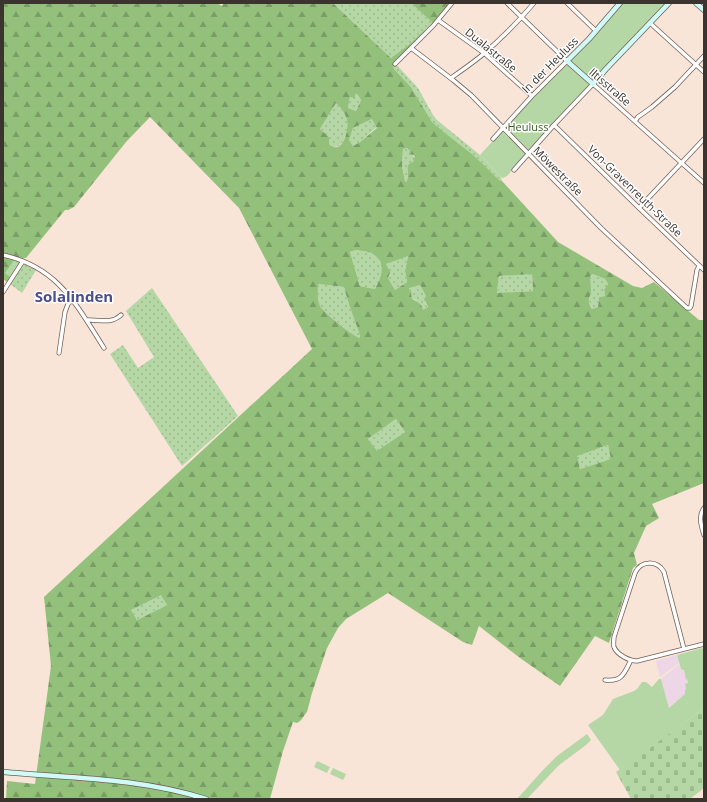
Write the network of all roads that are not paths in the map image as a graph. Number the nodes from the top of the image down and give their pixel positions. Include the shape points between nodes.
1 (452, 3) edge
2 (507, 3) edge
3 (534, 3) edge
4 (567, 3) edge
5 (620, 3) edge
6 (669, 3) edge
7 (696, 3) edge
8 (704, 10) edge
9 (522, 17) junction
10 (438, 20) junction
11 (650, 23) junction
12 (596, 31) junction
13 (411, 48) junction
14 (484, 54) junction
15 (704, 56) edge
16 (567, 61) junction
17 (395, 64) dead end
18 (696, 64) junction
19 (704, 72) edge
20 (450, 78) junction
21 (593, 84) junction
22 (532, 96) junction
23 (635, 121) junction
24 (554, 125) junction
25 (503, 128) junction
26 (493, 139) dead end
27 (704, 139) edge
28 (528, 154) junction
29 (682, 163) junction
30 (514, 170) dead end
31 (704, 183) edge
32 (639, 208) junction
33 (3, 255) edge
34 (23, 261) junction
35 (699, 266) junction
36 (704, 270) edge
37 (3, 292) edge
38 (72, 300) junction
39 (121, 315) dead end
40 (87, 320) junction
41 (104, 348) dead end
42 (59, 353) dead end
43 (704, 508) edge
44 (704, 535) edge
45 (704, 644) edge
46 (684, 649) junction
47 (631, 660) junction
48 (605, 680) dead end
49 (3, 772) edge
50 (206, 799) edge

1 - 10 street
2 - 9 street, Iltisstraße
3 - 9 street
4 - 12 street
5 - 12 street, In der Heuluss
6 - 11 street
7 - 8 street
9 - 14 street
9 - 16 street, Iltisstraße
10 - 13 street
10 - 14 street, Dualastraße
11 - 18 street
11 - 21 street
12 - 16 street, In der Heuluss
13 - 17 street
13 - 20 street, Möwestraße
14 - 20 street
14 - 22 street, Dualastraße
15 - 18 street
16 - 21 street, Iltisstraße
16 - 22 street, In der Heuluss
18 - 19 street
18 - 23 street via 675,87
20 - 25 street, Möwestraße via 471,95
21 - 23 street, Iltisstraße
21 - 24 street
22 - 25 street, In der Heuluss
23 - 29 street, Iltisstraße
24 - 28 street
24 - 32 street, Von-Gravenreuth-Straße
25 - 26 street, In der Heuluss
25 - 28 street, Möwestraße
27 - 29 street
28 - 30 street
28 - 35 street, Möwestraße via 614,240 690,308 696,270
29 - 31 street, Iltisstraße
29 - 32 street
32 - 35 street, Von-Gravenreuth-Straße
33 - 34 street
34 - 37 street
34 - 38 street via 53,279
35 - 36 street, Von-Gravenreuth-Straße
38 - 40 street
38 - 42 street via 65,312
39 - 40 street via 110,321
40 - 41 street
43 - 44 street via 700,516
45 - 46 street
46 - 47 street via 639,661
46 - 47 street via 664,572 658,566 648,563 640,566 635,573 614,637 616,650
47 - 48 street via 620,678
49 - 50 street via 133,783 180,791

